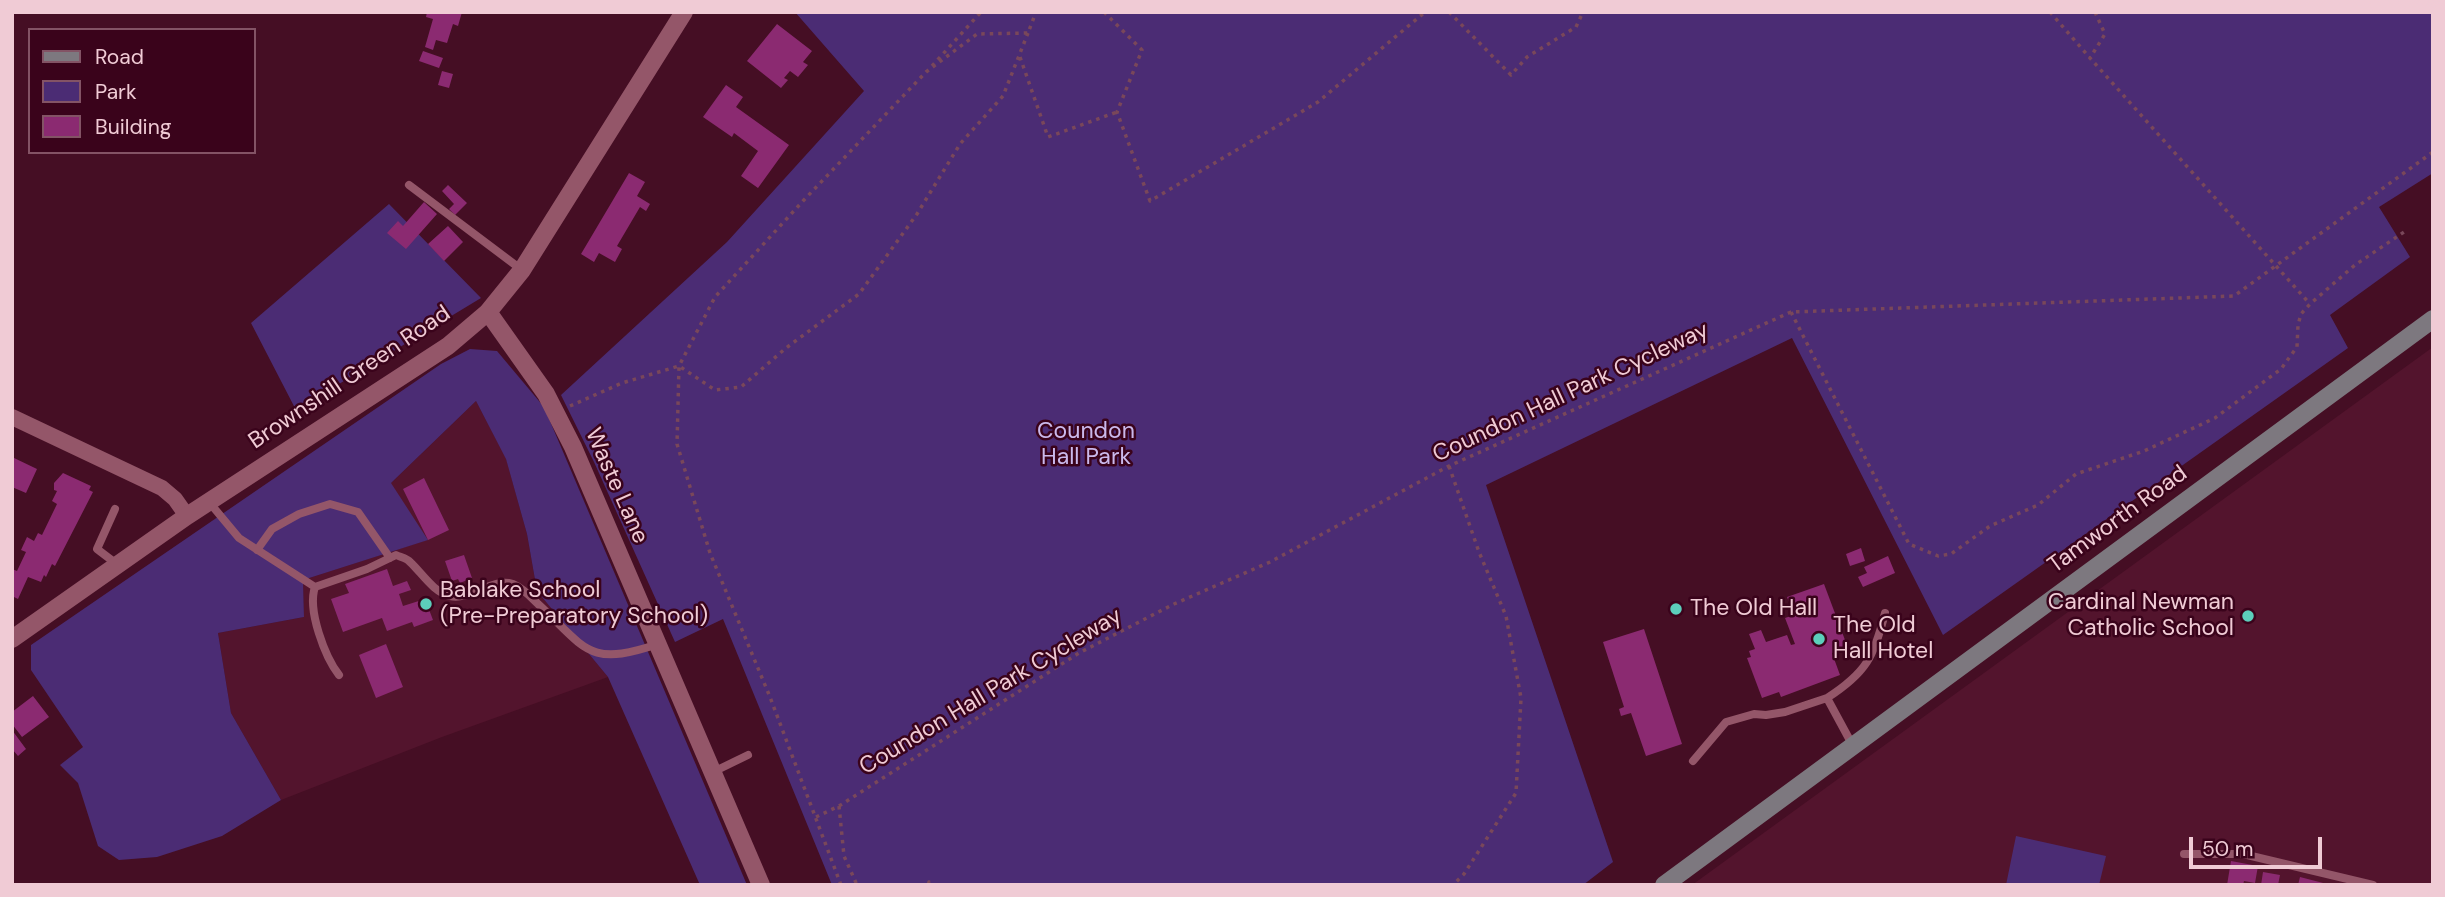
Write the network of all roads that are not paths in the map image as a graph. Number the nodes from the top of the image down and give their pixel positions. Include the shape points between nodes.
1 (684, 12) edge
2 (409, 185) dead end
3 (522, 270) junction
4 (488, 312) junction
5 (2433, 319) edge
6 (12, 417) edge
7 (209, 502) junction
8 (114, 509) dead end
9 (187, 516) junction
10 (257, 550) junction
11 (390, 558) junction
12 (118, 565) junction
13 (315, 587) junction
14 (1885, 613) dead end
15 (12, 639) edge
16 (658, 644) junction
17 (340, 675) dead end
18 (1827, 698) junction
19 (1853, 746) junction
20 (747, 755) dead end
21 (1693, 761) dead end
22 (713, 772) junction
23 (2184, 854) dead end
24 (761, 885) edge
25 (1664, 885) edge
26 (2373, 885) edge

1 - 3 street, Brownshill Green Road
2 - 3 lane
3 - 4 street, Brownshill Green Road
4 - 7 street, Brownshill Green Road via 448,346
4 - 16 street, Waste Lane via 556,413
5 - 19 main road, Tamworth Road
6 - 9 street via 145,479 175,499
7 - 9 street, Brownshill Green Road
7 - 10 lane via 239,538
8 - 12 lane via 97,549
9 - 12 street, Brownshill Green Road
10 - 11 lane via 272,529 330,504 358,512
10 - 13 lane
11 - 13 lane
11 - 16 lane via 396,555 409,560 445,595 455,597 511,583 583,648 600,654 629,654
12 - 15 street, Brownshill Green Road
13 - 17 lane via 313,606 319,631
14 - 18 lane via 1868,664
16 - 22 street, Waste Lane
18 - 19 lane
18 - 21 lane via 1785,712 1726,722
19 - 25 main road, Tamworth Road
20 - 22 lane
22 - 24 street, Waste Lane
23 - 26 lane via 2243,854

